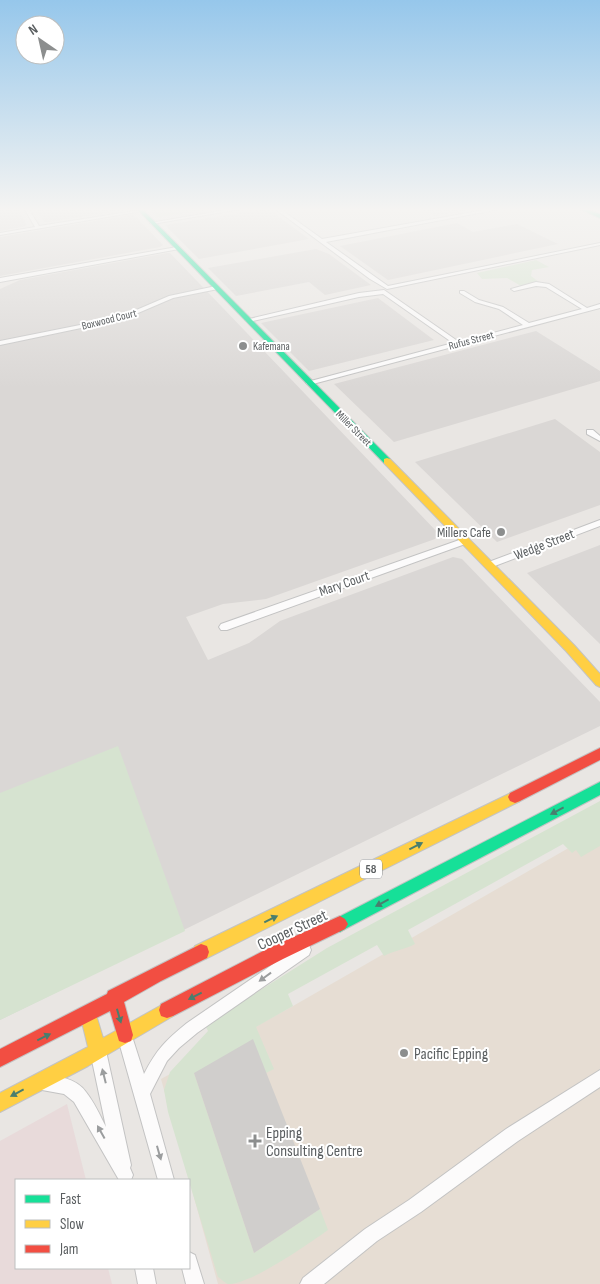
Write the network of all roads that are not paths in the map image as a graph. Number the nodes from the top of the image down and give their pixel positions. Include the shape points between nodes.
1 (67, 268) edge
2 (196, 268) edge
3 (358, 268) edge
4 (488, 268) edge
5 (372, 278) junction
6 (0, 280) edge
7 (216, 288) junction
8 (514, 289) dead end
9 (385, 290) junction
10 (462, 292) dead end
11 (600, 306) edge
12 (587, 310) junction
13 (248, 320) junction
14 (528, 325) junction
15 (0, 343) edge
16 (458, 344) junction
17 (311, 385) junction
18 (590, 432) dead end
19 (600, 439) edge
20 (600, 524) edge
21 (465, 541) junction
22 (489, 565) junction
23 (224, 627) dead end
24 (570, 648) junction
25 (600, 675) edge
26 (600, 682) edge
27 (600, 754) edge
28 (600, 788) edge
29 (333, 928) junction
30 (114, 997) junction
31 (88, 1014) junction
32 (124, 1035) junction
33 (98, 1051) junction
34 (0, 1058) edge
35 (600, 1078) edge
36 (35, 1084) junction
37 (142, 1092) junction
38 (0, 1102) edge
39 (126, 1178) edge
40 (166, 1179) edge
41 (190, 1265) edge
42 (144, 1269) edge
43 (148, 1284) edge
44 (195, 1284) edge
45 (309, 1284) edge

1 - 6 street
2 - 7 street, Miller Street
3 - 5 street
4 - 9 street
5 - 9 street
5 - 9 street
7 - 13 street, Miller Street
7 - 15 street, Boxwood Court via 170,297 122,318
8 - 12 street via 543,284
9 - 13 street
9 - 16 street
10 - 14 street via 477,301 501,308
11 - 12 street, Rufus Street
12 - 14 street, Rufus Street
13 - 17 street, Miller Street
14 - 16 street, Rufus Street
16 - 17 street, Rufus Street
17 - 21 street, Miller Street
18 - 19 street
20 - 22 street, Wedge Street
21 - 22 street, Miller Street
21 - 23 street, Mary Court
22 - 24 street, Miller Street
24 - 25 street, Miller Street
24 - 26 street, Miller Street
30 -> 27 street, Cooper Street / 58
28 -> 29 street, Cooper Street
29 -> 32 street, Cooper Street via 277,953
29 -> 37 street via 174,1043 162,1056
30 - 31 street, Cooper Street / 58
30 -> 32 street
31 - 33 street
34 -> 31 street, Cooper Street / 58
32 - 33 street, Cooper Street
32 - 37 street
33 - 36 street, Cooper Street
39 -> 33 street
35 - 45 street via 512,1135
36 -> 38 street, Cooper Street
39 -> 36 street via 80,1096 61,1084
37 -> 40 street
41 - 44 street
42 - 43 street

